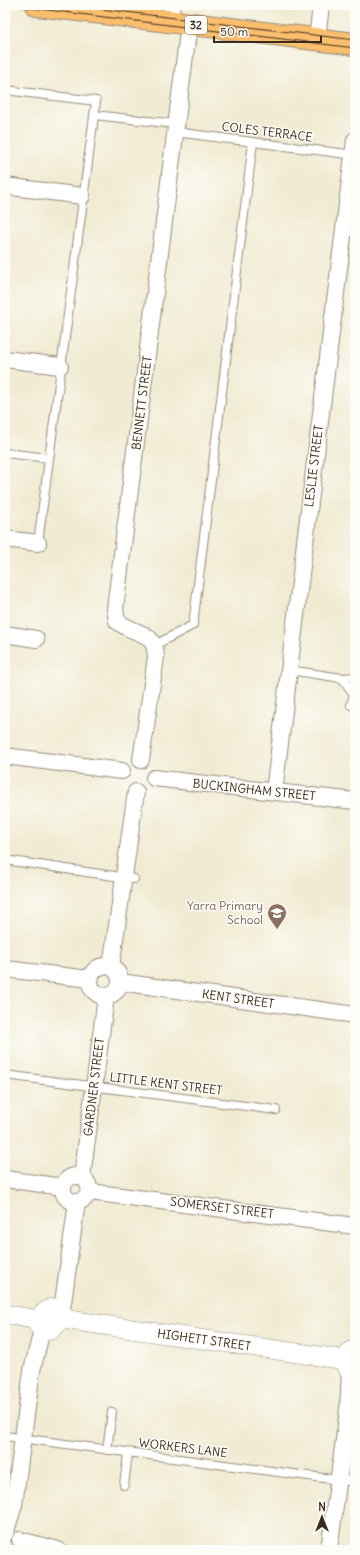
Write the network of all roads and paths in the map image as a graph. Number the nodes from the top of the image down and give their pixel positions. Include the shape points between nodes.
1 (37, 5) edge
2 (321, 5) edge
3 (177, 17) edge
4 (317, 39) junction
5 (355, 44) edge
6 (5, 90) edge
7 (94, 115) junction
8 (176, 128) junction
9 (253, 142) junction
10 (354, 150) edge
11 (5, 186) edge
12 (82, 196) junction
13 (5, 359) edge
14 (60, 366) junction
15 (5, 453) edge
16 (49, 458) junction
17 (5, 539) edge
18 (38, 543) joint
19 (5, 634) edge
20 (36, 639) dead end
21 (155, 645) junction
22 (289, 670) junction
23 (355, 677) edge
24 (342, 678) junction
25 (351, 705) dead end
26 (5, 756) edge
27 (141, 760) junction
28 (122, 771) junction
29 (154, 778) junction
30 (136, 792) junction
31 (274, 792) junction
32 (355, 801) edge
33 (5, 860) edge
34 (129, 878) junction
35 (111, 967) junction
36 (5, 969) edge
37 (90, 979) junction
38 (120, 982) junction
39 (106, 997) junction
40 (355, 1015) edge
41 (5, 1075) edge
42 (94, 1087) junction
43 (276, 1110) dead end
44 (82, 1177) junction
45 (5, 1179) edge
46 (63, 1187) junction
47 (90, 1192) junction
48 (77, 1202) junction
49 (355, 1226) edge
50 (5, 1314) edge
51 (60, 1314) junction
52 (40, 1325) junction
53 (353, 1359) edge
54 (112, 1412) dead end
55 (355, 1430) edge
56 (5, 1436) edge
57 (23, 1439) junction
58 (107, 1450) junction
59 (128, 1453) junction
60 (347, 1481) edge
61 (124, 1485) dead end
62 (14, 1540) edge
63 (55, 1550) edge
64 (329, 1550) edge
65 (339, 1550) edge

1 - 3 main road, 32
2 - 4 street
3 - 4 main road, 32
3 - 8 street, BENNETT STREET
4 - 5 main road, 32
6 - 7 lane via 96,101
7 - 8 lane, COLES TERRACE
7 - 12 lane
8 - 9 lane, COLES TERRACE
8 - 21 street, BENNETT STREET via 115,609 117,621 125,628 149,636
9 - 10 lane, COLES TERRACE
9 - 21 lane via 193,625
10 - 22 street, LESLIE STREET
11 - 12 street
12 - 14 lane
13 - 14 street
14 - 16 lane
15 - 16 lane
16 - 18 lane
17 - 18 street
19 - 20 street
21 - 27 street via 156,657
22 - 24 lane
22 - 31 street, LESLIE STREET
23 - 24 lane
24 - 25 lane via 354,694
26 - 28 street
27 - 28 street via 132,761
27 - 29 street via 152,768
28 - 30 street via 124,784
29 - 30 street via 146,790
29 - 31 street, BUCKINGHAM STREET
30 - 34 street
31 - 32 street, BUCKINGHAM STREET
33 - 34 lane
34 - 35 street
35 - 37 street via 98,968
35 - 38 street via 118,973
36 - 37 street
37 - 39 street via 94,992
38 - 39 street via 117,991
38 - 40 street, KENT STREET
39 - 42 street, GARDNER STREET
41 - 42 lane, LITTLE KENT STREET
42 - 43 lane, LITTLE KENT STREET
42 - 44 street, GARDNER STREET
44 - 46 street via 70,1177
44 - 47 street via 88,1183
45 - 46 street
46 - 48 street via 66,1198
47 - 48 street via 85,1199
47 - 49 street, SOMERSET STREET
48 - 51 street
50 - 52 street
51 - 52 street via 51,1330
51 - 53 street, HIGHETT STREET
52 - 57 street
53 - 60 street via 348,1410
54 - 58 lane
55 - 60 street
56 - 57 lane, WORKERS LANE
57 - 58 lane, WORKERS LANE
57 - 62 street via 14,1505
58 - 59 lane, WORKERS LANE
59 - 60 lane, WORKERS LANE
59 - 61 lane
60 - 64 street
60 - 65 street
62 - 63 street

